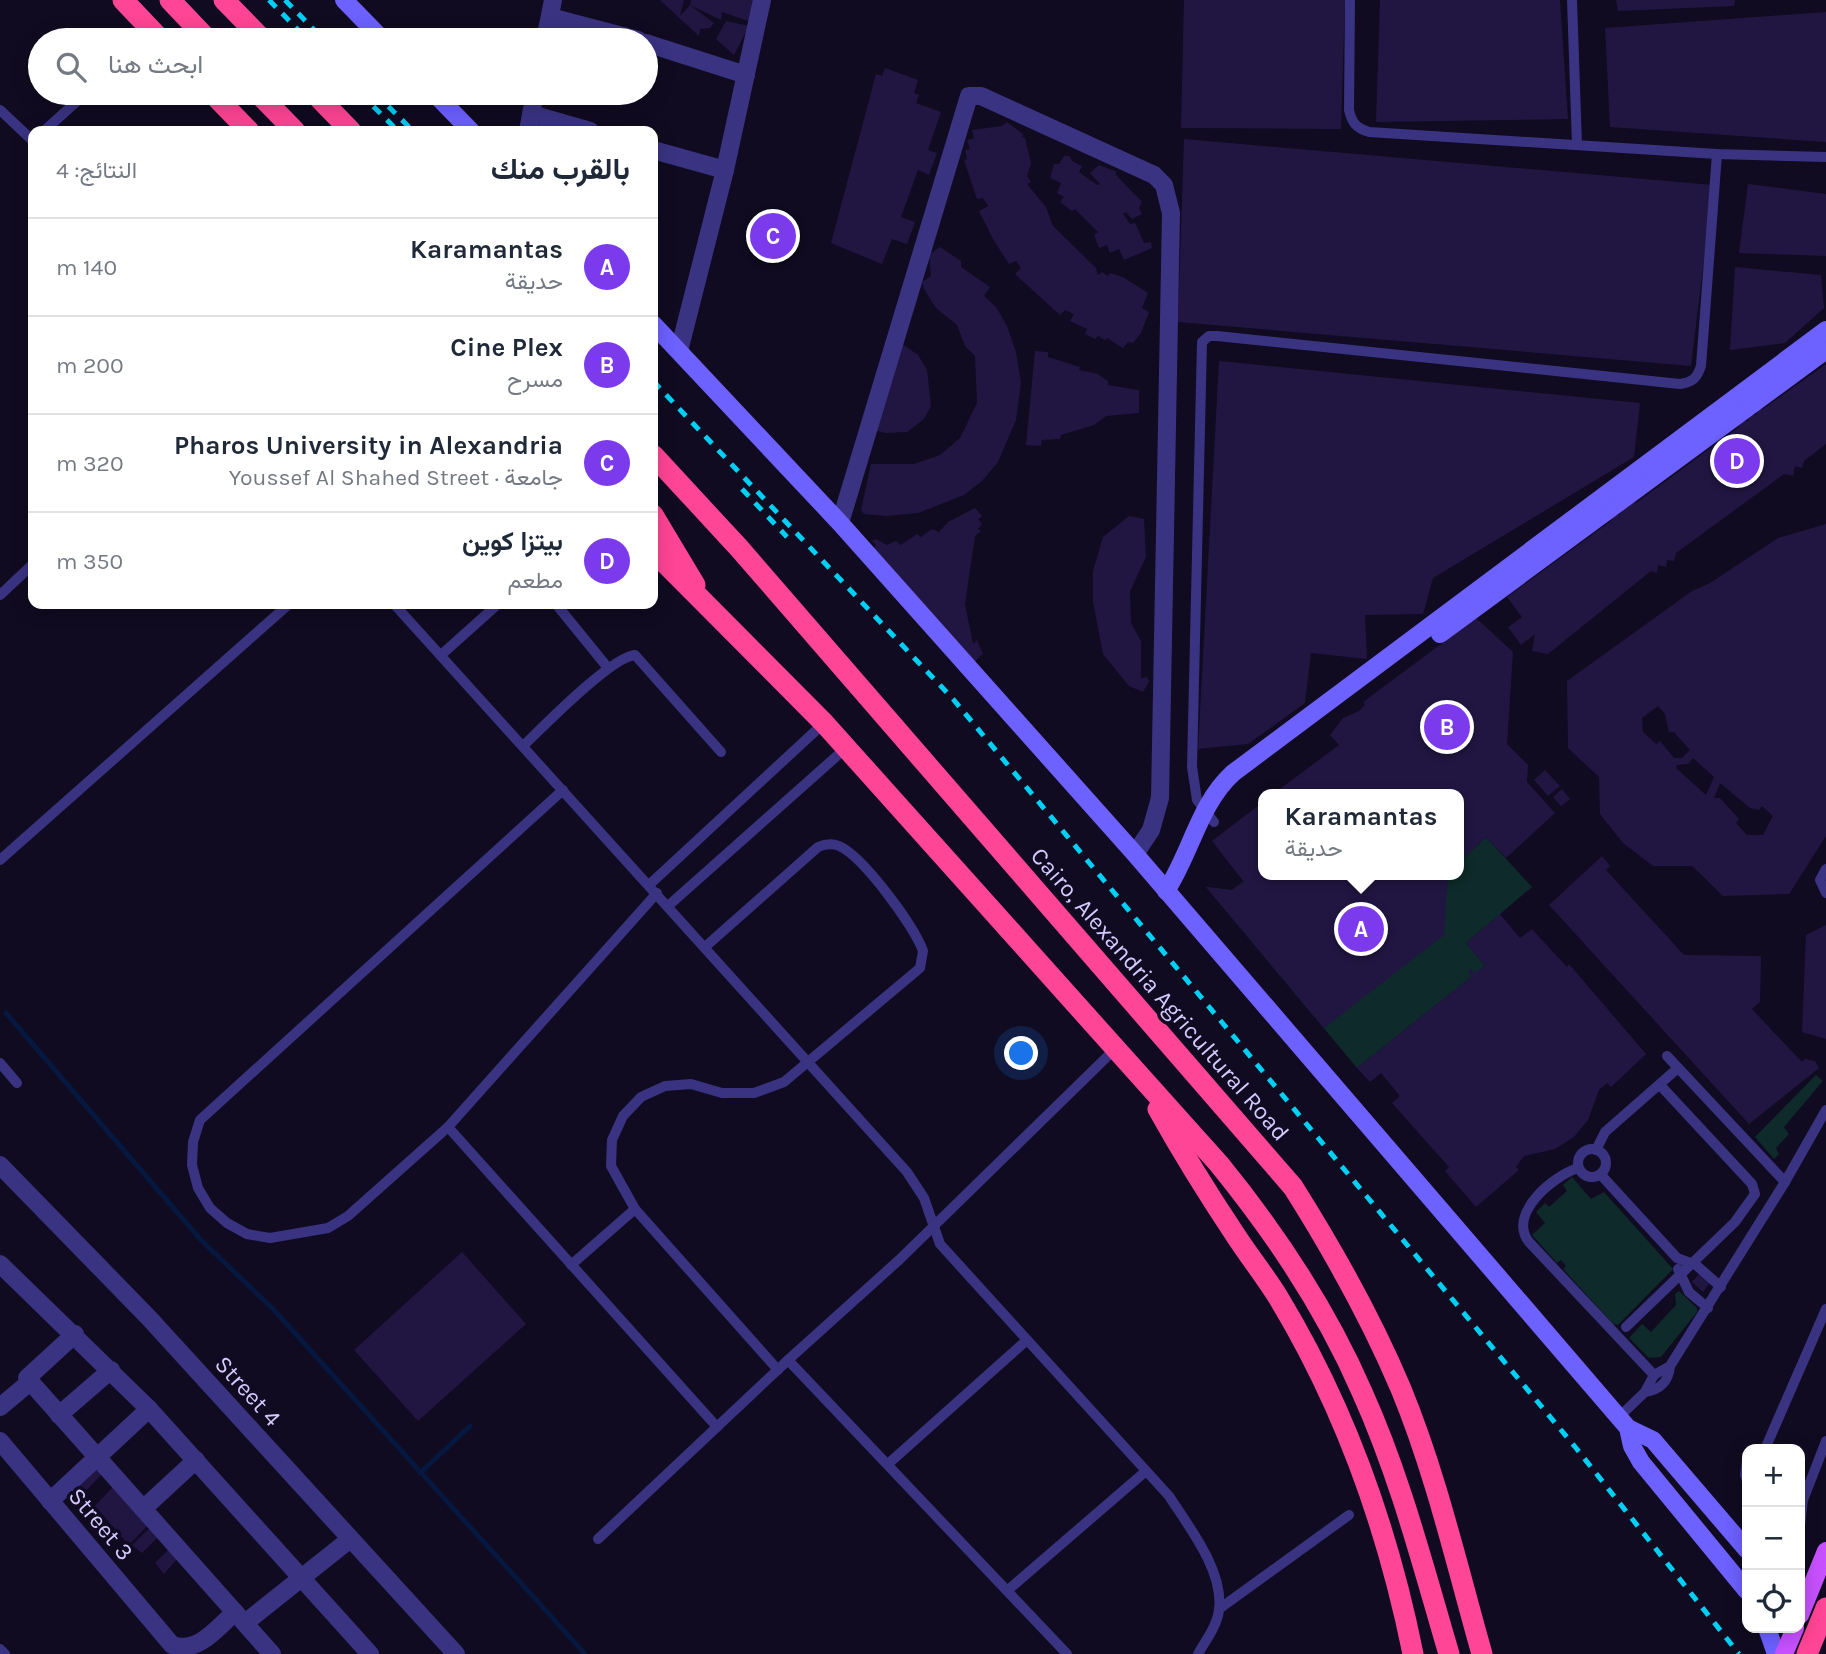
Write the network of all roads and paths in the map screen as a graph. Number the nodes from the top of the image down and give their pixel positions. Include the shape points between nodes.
1 (123, 0) edge
2 (170, 0) edge
3 (224, 0) edge
4 (344, 0) edge
5 (762, 0) edge
6 (1350, 0) edge
7 (1572, 0) edge
8 (551, 8) edge
9 (145, 28) edge
10 (197, 28) edge
11 (251, 28) edge
12 (371, 28) edge
13 (547, 28) edge
14 (605, 28) edge
15 (658, 47) edge
16 (746, 75) junction
17 (73, 105) edge
18 (224, 105) edge
19 (270, 105) edge
20 (326, 105) edge
21 (446, 105) edge
22 (533, 105) edge
23 (0, 110) edge
24 (530, 123) edge
25 (50, 126) edge
26 (244, 126) edge
27 (290, 126) edge
28 (346, 126) edge
29 (466, 126) edge
30 (552, 126) edge
31 (28, 136) edge
32 (1577, 145) junction
33 (658, 151) edge
34 (1717, 154) junction
35 (1826, 157) edge
36 (725, 170) junction
37 (658, 329) edge
38 (1826, 330) edge
39 (1826, 350) edge
40 (679, 351) junction
41 (658, 460) edge
42 (658, 522) edge
43 (840, 523) junction
44 (658, 556) edge
45 (28, 569) edge
46 (0, 595) edge
47 (1475, 600) junction
48 (705, 606) junction
49 (283, 609) edge
50 (399, 609) edge
51 (492, 609) edge
52 (560, 609) edge
53 (441, 655) junction
54 (608, 668) junction
55 (824, 723) junction
56 (523, 746) junction
57 (847, 747) junction
58 (720, 752) dead end
59 (563, 790) junction
60 (1209, 817) junction
61 (1135, 854) junction
62 (0, 860) edge
63 (1826, 869) edge
64 (653, 889) junction
65 (1826, 893) edge
66 (1170, 895) junction
67 (668, 906) junction
68 (705, 947) junction
69 (1116, 1048) junction
70 (1667, 1056) dead end
71 (809, 1062) junction
72 (0, 1063) edge
73 (1678, 1068) junction
74 (1138, 1073) junction
75 (17, 1083) dead end
76 (1660, 1085) junction
77 (1826, 1110) edge
78 (448, 1127) junction
79 (1596, 1150) junction
80 (0, 1165) edge
81 (1578, 1168) junction
82 (1601, 1175) junction
83 (1785, 1182) junction
84 (635, 1209) junction
85 (932, 1226) junction
86 (1677, 1258) junction
87 (1692, 1263) junction
88 (0, 1264) edge
89 (571, 1265) junction
90 (1680, 1275) junction
91 (1721, 1287) junction
92 (1707, 1308) junction
93 (1826, 1309) edge
94 (1626, 1327) dead end
95 (75, 1334) junction
96 (1027, 1340) junction
97 (788, 1360) junction
98 (1670, 1366) junction
99 (111, 1370) junction
100 (778, 1370) junction
101 (1654, 1375) junction
102 (30, 1382) junction
103 (1645, 1392) junction
104 (0, 1407) edge
105 (149, 1409) junction
106 (59, 1415) junction
107 (1623, 1422) junction
108 (717, 1427) junction
109 (0, 1441) edge
110 (1826, 1441) edge
111 (1767, 1444) edge
112 (97, 1458) junction
113 (196, 1460) junction
114 (888, 1464) junction
115 (1146, 1471) junction
116 (1693, 1487) junction
117 (50, 1501) junction
118 (1673, 1501) junction
119 (1802, 1507) edge
120 (143, 1509) junction
121 (1349, 1515) dead end
122 (598, 1539) dead end
123 (349, 1540) junction
124 (1742, 1544) edge
125 (1826, 1550) edge
126 (302, 1578) junction
127 (1806, 1583) edge
128 (1742, 1585) edge
129 (1008, 1590) junction
130 (1826, 1608) edge
131 (1219, 1609) junction
132 (240, 1618) junction
133 (1769, 1633) edge
134 (1792, 1633) edge
135 (0, 1649) edge
136 (5, 1654) edge
137 (272, 1654) edge
138 (370, 1654) edge
139 (456, 1654) edge
140 (1067, 1654) edge
141 (1198, 1654) edge
142 (1413, 1654) edge
143 (1449, 1654) edge
144 (1482, 1654) edge
145 (1776, 1654) edge
146 (1784, 1654) edge
147 (1807, 1654) edge

1 - 9 highway
2 - 10 highway
3 - 11 highway
4 - 12 street
5 - 16 street
6 - 32 lane via 1349,110 1359,129
7 - 32 lane
8 - 13 street
8 - 14 street
15 - 16 street
16 - 36 street
17 - 25 lane
18 - 26 highway
19 - 27 highway
20 - 28 highway
21 - 29 street
22 - 24 street
23 - 31 lane
24 - 30 street
32 - 34 lane
33 - 36 street
34 - 35 lane
34 - 60 lane via 1701,366 1691,382 1217,336 1202,342 1192,767 1195,793
36 - 40 street
37 - 40 street
38 - 47 street
39 - 47 street
40 - 43 street
41 - 144 highway, Cairo, Alexandria Agricultural Road via 1293,1187 1337,1257 1402,1391
42 - 48 highway
43 - 61 street
43 - 61 street via 969,96 981,96 1154,175 1164,185 1171,213 1160,798 1158,815
44 - 48 highway
45 - 46 lane
47 - 60 street via 1255,770
48 - 55 highway
49 - 62 lane
50 - 53 lane
51 - 53 lane
52 - 54 lane
53 - 56 lane
54 - 56 lane
54 - 58 lane via 635,655
55 - 57 highway
55 - 64 lane
56 - 59 lane
57 - 67 lane
57 - 69 highway
59 - 64 lane
59 - 78 lane via 200,1120 192,1165 198,1188 226,1223 247,1234 293,1235 328,1228 348,1216
60 - 66 street via 1198,859
61 - 66 street
63 - 65 lane via 1820,880
64 - 67 lane
64 - 78 lane
66 - 107 street
67 - 68 lane
68 - 71 lane
68 - 71 lane via 818,847 842,847 873,877 922,946 923,963
69 - 74 highway
69 - 85 lane
70 - 73 lane
71 - 84 lane via 784,1082 754,1093 722,1093 691,1084 664,1086 641,1097 622,1116 612,1140 611,1166
71 - 85 lane via 916,1184
72 - 75 lane
73 - 76 lane
73 - 83 lane
74 - 142 highway via 1283,1306 1321,1378 1388,1549
74 - 143 highway via 1253,1206 1339,1343 1383,1442
76 - 79 lane via 1605,1132
76 - 87 lane via 1755,1191 1752,1202
77 - 83 lane
78 - 89 lane
79 - 81 lane via 1581,1153
79 - 82 lane via 1606,1161
80 - 123 street, Street 4 via 149,1318
81 - 82 lane via 1590,1178
81 - 101 lane via 1529,1205 1523,1215 1523,1232
82 - 86 lane
83 - 91 lane
84 - 89 lane
84 - 100 lane
85 - 96 lane via 940,1244
85 - 97 lane
86 - 87 lane
86 - 90 lane
87 - 90 lane
87 - 91 lane
88 - 95 street
89 - 108 lane
90 - 92 lane via 1689,1292
90 - 94 lane
91 - 92 lane
92 - 98 lane
93 - 111 lane
95 - 99 street
95 - 102 street via 27,1376
96 - 114 lane
96 - 115 lane
97 - 100 lane
97 - 114 lane
98 - 101 lane
98 - 103 lane via 1663,1384
99 - 105 street
99 - 106 street
100 - 108 lane
101 - 103 lane
102 - 104 street
102 - 106 street
103 - 107 lane
105 - 112 street
105 - 113 street
106 - 112 street
107 - 116 street via 1653,1440
107 - 118 street via 1636,1454
108 - 122 lane
109 - 117 street, Street 3
110 - 119 lane
112 - 117 street
112 - 120 street
113 - 120 street
113 - 126 street
114 - 129 lane
115 - 129 lane
115 - 131 lane via 1187,1523 1219,1588
116 - 118 street
116 - 124 street
117 - 132 street, Street 3 via 165,1638 180,1648 197,1646
118 - 128 street
120 - 132 street
121 - 131 lane
123 - 126 street
123 - 139 street, Street 4
125 - 127 main road
126 - 132 street
126 - 138 street
129 - 140 lane
130 - 147 highway
131 - 141 lane
132 - 137 street
133 - 145 street
134 - 146 main road
135 - 136 lane

